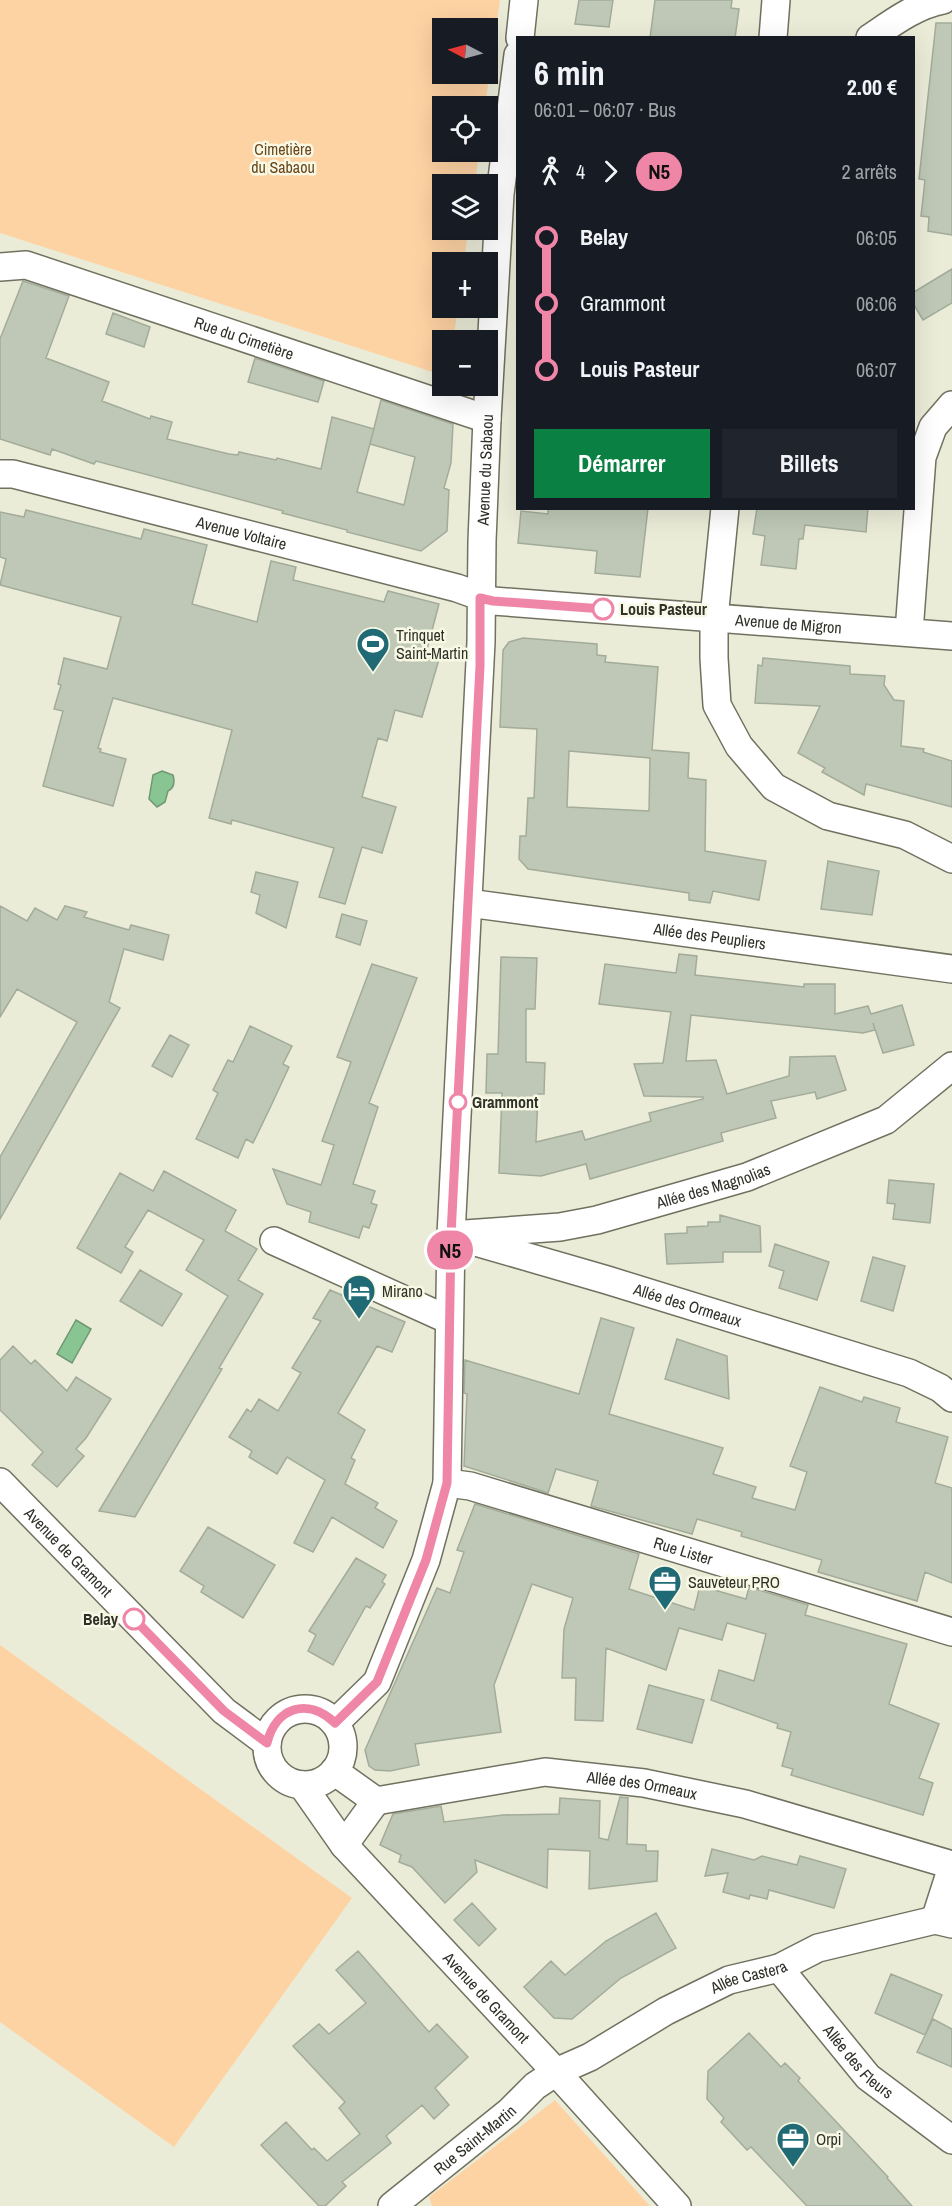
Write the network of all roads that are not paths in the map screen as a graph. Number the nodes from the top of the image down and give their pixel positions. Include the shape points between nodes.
1 (524, 0) edge
2 (776, 0) edge
3 (943, 0) edge
4 (520, 36) edge
5 (773, 36) edge
6 (873, 36) edge
7 (516, 86) edge
8 (509, 194) edge
9 (0, 267) edge
10 (952, 405) edge
11 (487, 419) junction
12 (0, 474) edge
13 (725, 510) edge
14 (480, 598) junction
15 (714, 618) junction
16 (909, 633) junction
17 (952, 636) edge
18 (952, 859) edge
19 (468, 903) junction
20 (952, 969) edge
21 (952, 1066) edge
22 (451, 1235) junction
23 (274, 1240) dead end
24 (449, 1320) junction
25 (952, 1398) edge
26 (0, 1482) edge
27 (447, 1483) junction
28 (952, 1632) edge
29 (335, 1723) junction
30 (267, 1743) junction
31 (334, 1771) junction
32 (302, 1785) junction
33 (376, 1801) junction
34 (344, 1845) junction
35 (952, 1866) edge
36 (944, 1922) edge
37 (779, 1968) junction
38 (556, 2072) junction
39 (952, 2140) edge
40 (392, 2206) edge
41 (676, 2206) edge

1 - 4 street
2 - 5 street
3 - 6 street via 898,19
7 - 8 street, Avenue du Sabaou
8 - 11 street, Avenue du Sabaou
9 - 11 street, Rue du Cimetière via 26,265
10 - 16 street via 933,427 922,457
11 - 14 street, Avenue du Sabaou
12 - 14 street, Avenue Voltaire via 13,474 446,585
13 - 15 street
14 - 15 street, Avenue de Migron
14 - 19 street, Avenue du Sabaou
15 - 16 street, Avenue de Migron
15 - 18 street via 717,705 739,746 774,787 828,816 905,835
16 - 17 street, Avenue de Migron
19 - 20 street, Allée des Peupliers
19 - 22 street, Avenue du Sabaou
21 - 22 street, Allée des Magnolias via 886,1120 747,1177 597,1220 560,1227
22 - 24 street, Avenue du Sabaou
22 - 25 street, Allée des Ormeaux via 909,1373
23 - 24 street
24 - 27 street, Avenue du Sabaou
26 - 30 street, Avenue de Gramont via 224,1711
27 - 28 street, Rue Lister via 470,1486
27 - 29 street, Avenue du Sabaou via 426,1560 377,1682
29 - 30 street via 317,1710 294,1710 275,1722
29 - 31 street via 343,1747
30 - 32 street via 272,1767 280,1776
31 - 32 street via 326,1779
31 - 33 street
32 - 34 street, Avenue de Gramont
33 - 34 street
33 - 35 street, Allée des Ormeaux via 545,1772 644,1783 745,1804
34 - 38 street, Avenue de Gramont
35 - 36 street
36 - 37 street, Allée Castera via 818,1948
37 - 38 street, Allée Castera via 729,1980
37 - 39 street, Allée des Fleurs via 868,2077
38 - 40 street, Rue Saint-Martin
38 - 41 street, Avenue de Gramont

